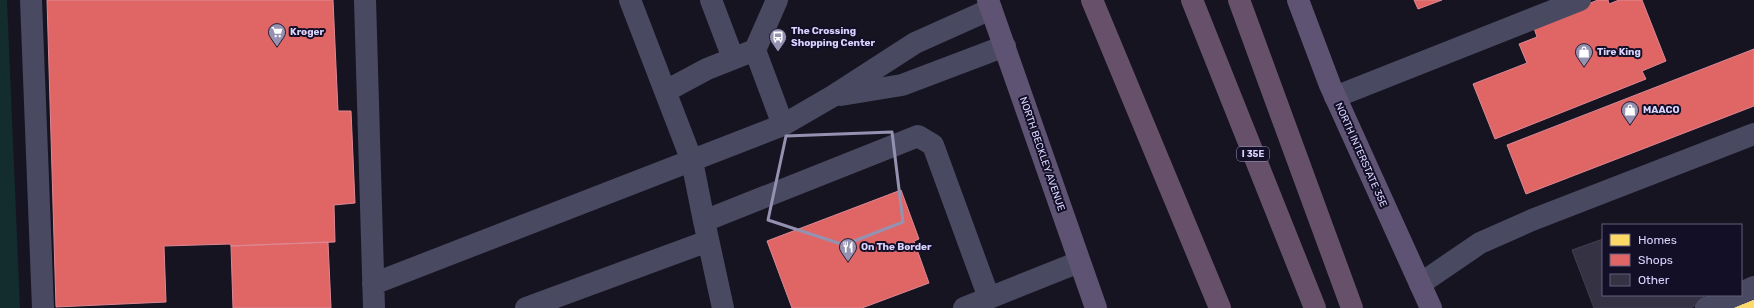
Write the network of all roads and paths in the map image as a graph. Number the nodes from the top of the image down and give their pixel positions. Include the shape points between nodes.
1 (31, 0) edge
2 (365, 0) edge
3 (630, 0) edge
4 (711, 0) edge
5 (1090, 0) edge
6 (1192, 0) edge
7 (1239, 0) edge
8 (1298, 0) edge
9 (1580, 0) edge
10 (776, 1) edge
11 (990, 5) edge
12 (1005, 46) junction
13 (755, 50) junction
14 (733, 58) junction
15 (666, 91) junction
16 (834, 96) junction
17 (1335, 97) junction
18 (783, 125) junction
19 (1754, 134) edge
20 (692, 161) junction
21 (704, 221) junction
22 (708, 242) junction
23 (1079, 262) junction
24 (373, 284) junction
25 (1420, 284) junction
26 (1754, 287) edge
27 (1742, 293) edge
28 (1734, 296) edge
29 (989, 298) junction
30 (43, 308) edge
31 (374, 308) edge
32 (526, 308) edge
33 (722, 308) edge
34 (964, 308) edge
35 (1096, 308) edge
36 (1220, 308) edge
37 (1315, 308) edge
38 (1352, 308) edge
39 (1431, 308) edge
40 (1706, 308) edge

1 - 30 lane
2 - 24 lane
3 - 15 lane
4 - 14 lane
5 - 36 highway
6 - 37 highway, I 35E
7 - 38 highway
8 - 17 main road, NORTH INTERSTATE 35E
9 - 17 lane
10 - 13 lane
11 - 12 main road, NORTH BECKLEY AVENUE
11 - 16 lane via 915,43
12 - 16 lane via 902,85
12 - 23 main road, NORTH BECKLEY AVENUE
13 - 14 lane
13 - 18 lane
14 - 15 lane
15 - 20 lane
16 - 18 lane
17 - 25 main road, NORTH INTERSTATE 35E
18 - 20 lane
19 - 25 lane via 1532,220 1480,243
20 - 21 lane
20 - 24 lane
21 - 22 lane
21 - 29 lane via 918,136 933,145
22 - 32 lane
22 - 33 lane
23 - 29 lane
23 - 35 main road, NORTH BECKLEY AVENUE
24 - 31 lane
25 - 39 main road, NORTH INTERSTATE 35E
26 - 27 lane
28 - 40 lane
29 - 34 lane

